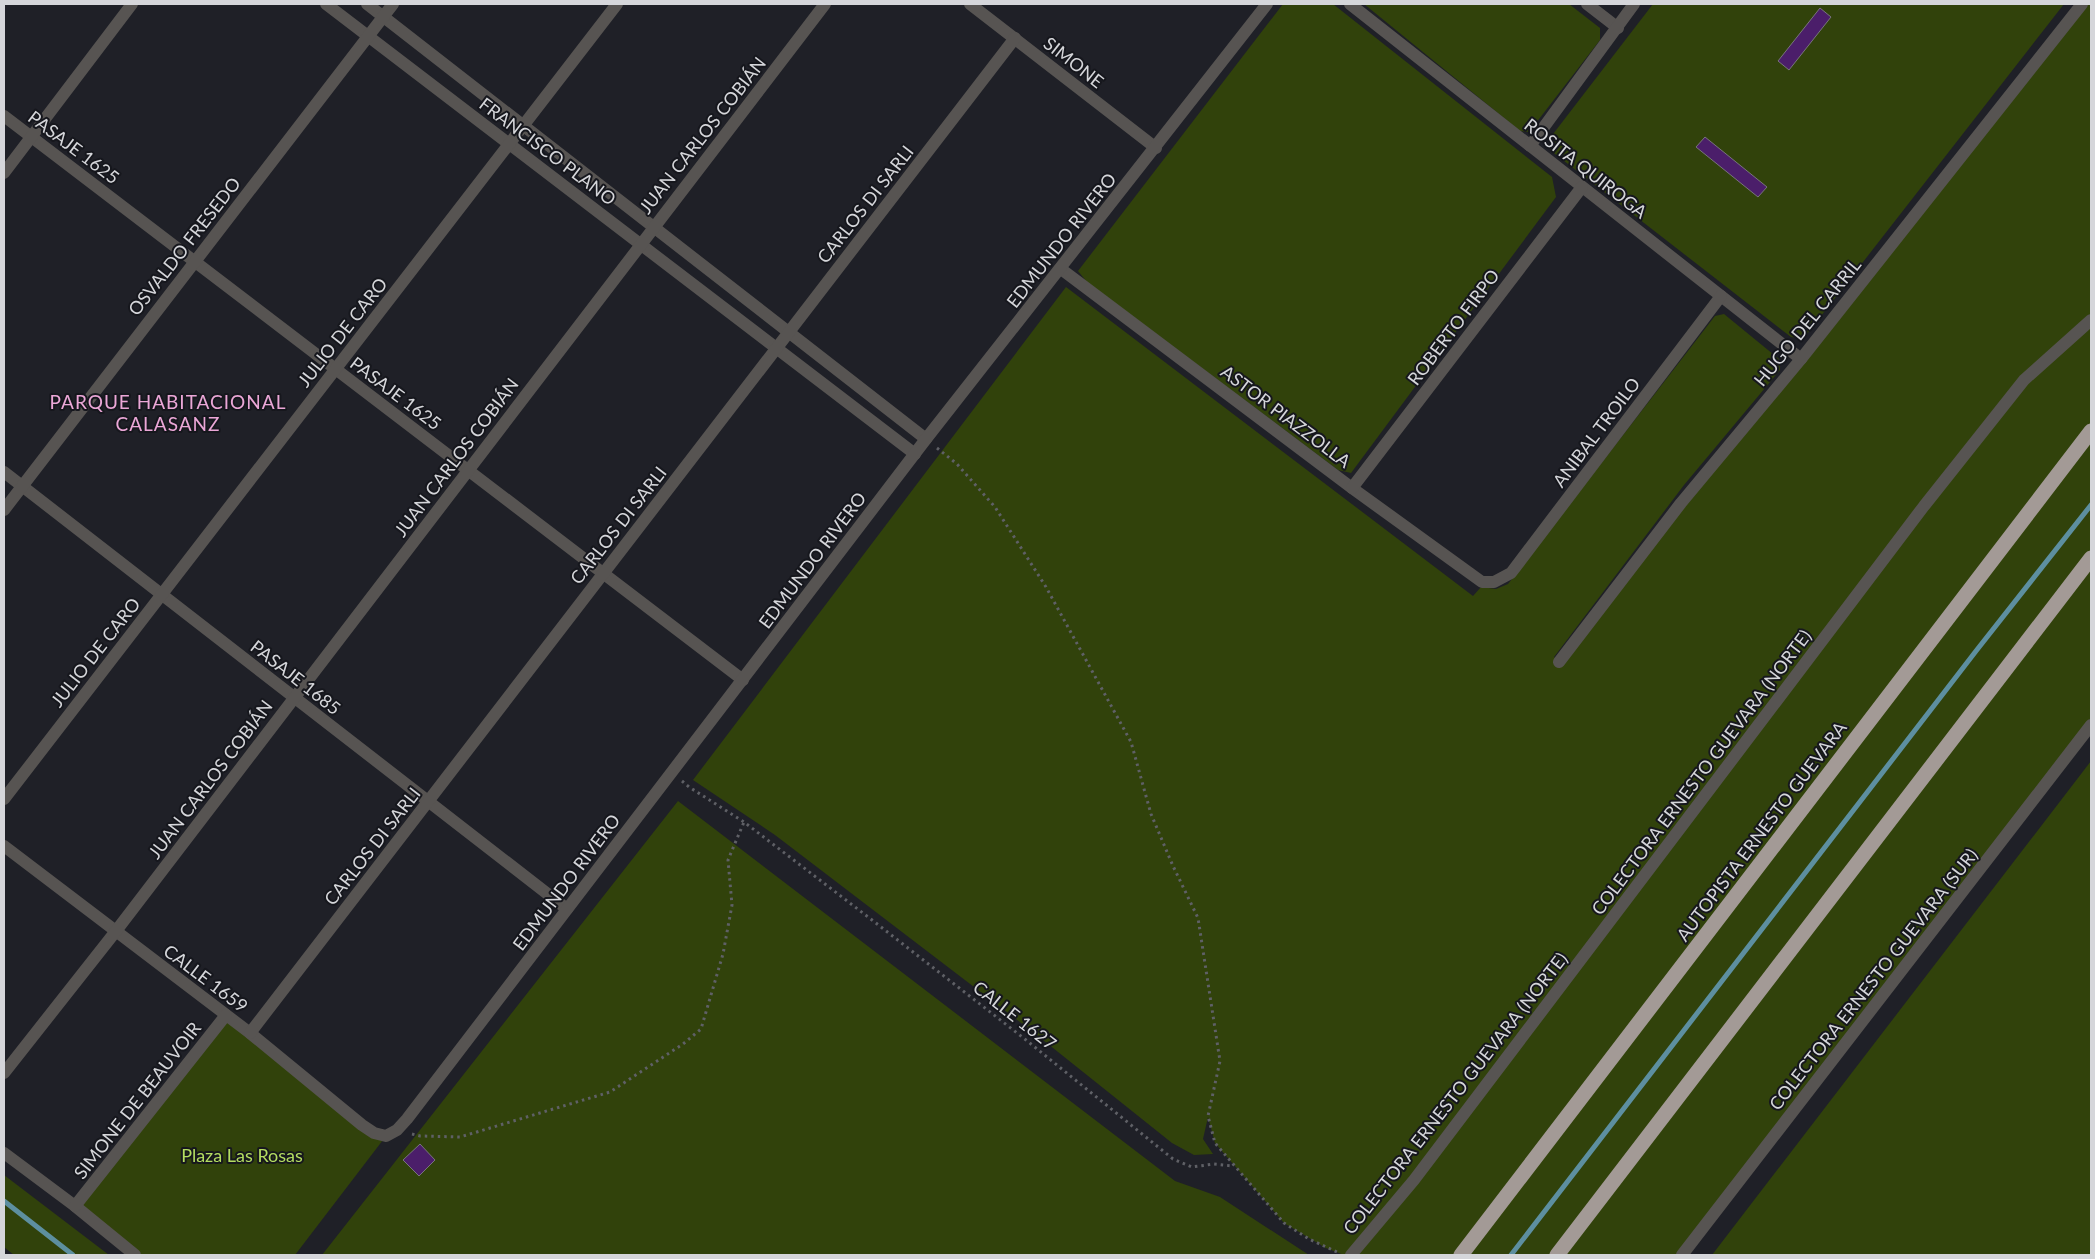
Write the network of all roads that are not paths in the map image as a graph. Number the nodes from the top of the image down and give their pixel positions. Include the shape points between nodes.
1 (132, 4) edge
2 (326, 4) edge
3 (366, 4) edge
4 (393, 4) edge
5 (617, 4) edge
6 (825, 4) edge
7 (970, 4) edge
8 (1267, 4) edge
9 (1350, 4) edge
10 (1587, 4) edge
11 (1634, 4) edge
12 (2082, 4) edge
13 (383, 16) junction
14 (1618, 28) junction
15 (368, 36) junction
16 (1015, 38) junction
17 (4, 116) edge
18 (523, 126) junction
19 (31, 137) junction
20 (509, 144) junction
21 (1530, 146) junction
22 (1156, 148) junction
23 (4, 173) edge
24 (1582, 187) junction
25 (654, 227) junction
26 (640, 244) junction
27 (195, 261) junction
28 (1061, 268) junction
29 (1721, 296) junction
30 (2091, 320) edge
31 (788, 332) junction
32 (776, 348) junction
33 (1800, 359) junction
34 (336, 369) junction
35 (2091, 431) edge
36 (926, 439) junction
37 (915, 454) junction
38 (468, 470) junction
39 (4, 472) edge
40 (22, 487) junction
41 (1352, 488) junction
42 (4, 510) edge
43 (2091, 558) edge
44 (603, 573) junction
45 (1494, 582) joint
46 (162, 594) junction
47 (1559, 662) dead end
48 (743, 680) junction
49 (294, 697) junction
50 (2091, 725) edge
51 (4, 800) edge
52 (428, 801) junction
53 (4, 848) edge
54 (567, 909) junction
55 (116, 931) junction
56 (226, 1015) junction
57 (250, 1033) junction
58 (4, 1073) edge
59 (391, 1133) joint
60 (4, 1153) edge
61 (75, 1206) junction
62 (135, 1255) edge
63 (1350, 1255) edge
64 (1461, 1255) edge
65 (1557, 1255) edge
66 (1682, 1255) edge

1 - 19 street
2 - 15 street, FRANCISCO PLANO
3 - 13 street, FRANCISCO PLANO
4 - 13 street, OSVALDO FRESEDO
5 - 18 street, JULIO DE CARO
6 - 25 street, JUAN CARLOS COBIÁN
7 - 16 street, SIMONE
8 - 22 street, EDMUNDO RIVERO
9 - 21 street, ROSITA QUIROGA
10 - 14 street
11 - 14 street
12 - 33 street, HUGO DEL CARRIL
13 - 15 street, OSVALDO FRESEDO
13 - 18 street, FRANCISCO PLANO
14 - 21 street
15 - 20 street, FRANCISCO PLANO
15 - 27 street, OSVALDO FRESEDO
16 - 22 street, SIMONE
16 - 31 street, CARLOS DI SARLI
17 - 19 street, PASAJE 1625
18 - 20 street, JULIO DE CARO
18 - 25 street, FRANCISCO PLANO
19 - 23 street
19 - 27 street, PASAJE 1625
20 - 26 street, FRANCISCO PLANO
20 - 34 street, JULIO DE CARO
21 - 24 street, ROSITA QUIROGA
22 - 28 street, EDMUNDO RIVERO
24 - 29 street, ROSITA QUIROGA
24 - 41 street, ROBERTO FIRPO
25 - 26 street, JUAN CARLOS COBIÁN
25 - 31 street, FRANCISCO PLANO
26 - 32 street, FRANCISCO PLANO
26 - 38 street, JUAN CARLOS COBIÁN
27 - 34 street, PASAJE 1625
27 - 40 street, OSVALDO FRESEDO
28 - 36 street, EDMUNDO RIVERO
28 - 41 street, ASTOR PIAZZOLLA
29 - 33 street, ROSITA QUIROGA
29 - 45 street, ANIBAL TROILO via 1511,573
30 - 63 street, COLECTORA ERNESTO GUEVARA (NORTE) via 2024,380 1930,499 1414,1180
31 - 32 street, CARLOS DI SARLI
31 - 36 street, FRANCISCO PLANO
32 - 37 street, FRANCISCO PLANO
32 - 44 street, CARLOS DI SARLI
33 - 47 street, HUGO DEL CARRIL via 1681,503
34 - 38 street, PASAJE 1625
34 - 46 street, JULIO DE CARO
35 - 64 highway, AUTOPISTA ERNESTO GUEVARA
36 - 37 street, EDMUNDO RIVERO
37 - 48 street, EDMUNDO RIVERO
38 - 44 street, PASAJE 1625
38 - 49 street, JUAN CARLOS COBIÁN
39 - 40 street, PASAJE 1685
40 - 42 street, OSVALDO FRESEDO
40 - 46 street, PASAJE 1685
41 - 45 street, ASTOR PIAZZOLLA via 1474,578
43 - 65 highway
44 - 48 street, PASAJE 1625
44 - 52 street, CARLOS DI SARLI
46 - 49 street, PASAJE 1685
46 - 51 street, JULIO DE CARO
48 - 54 street, EDMUNDO RIVERO
49 - 52 street, PASAJE 1685
49 - 55 street, JUAN CARLOS COBIÁN
50 - 66 street, COLECTORA ERNESTO GUEVARA (SUR)
52 - 54 street, PASAJE 1685
52 - 57 street, CARLOS DI SARLI
53 - 55 street, CALLE 1659
54 - 59 street, EDMUNDO RIVERO
55 - 56 street, CALLE 1659
55 - 58 street, JUAN CARLOS COBIÁN
56 - 57 street, CALLE 1659
56 - 61 street, SIMONE DE BEAUVOIR
57 - 59 street, CALLE 1659 via 362,1125 374,1133
60 - 61 street
61 - 62 street

